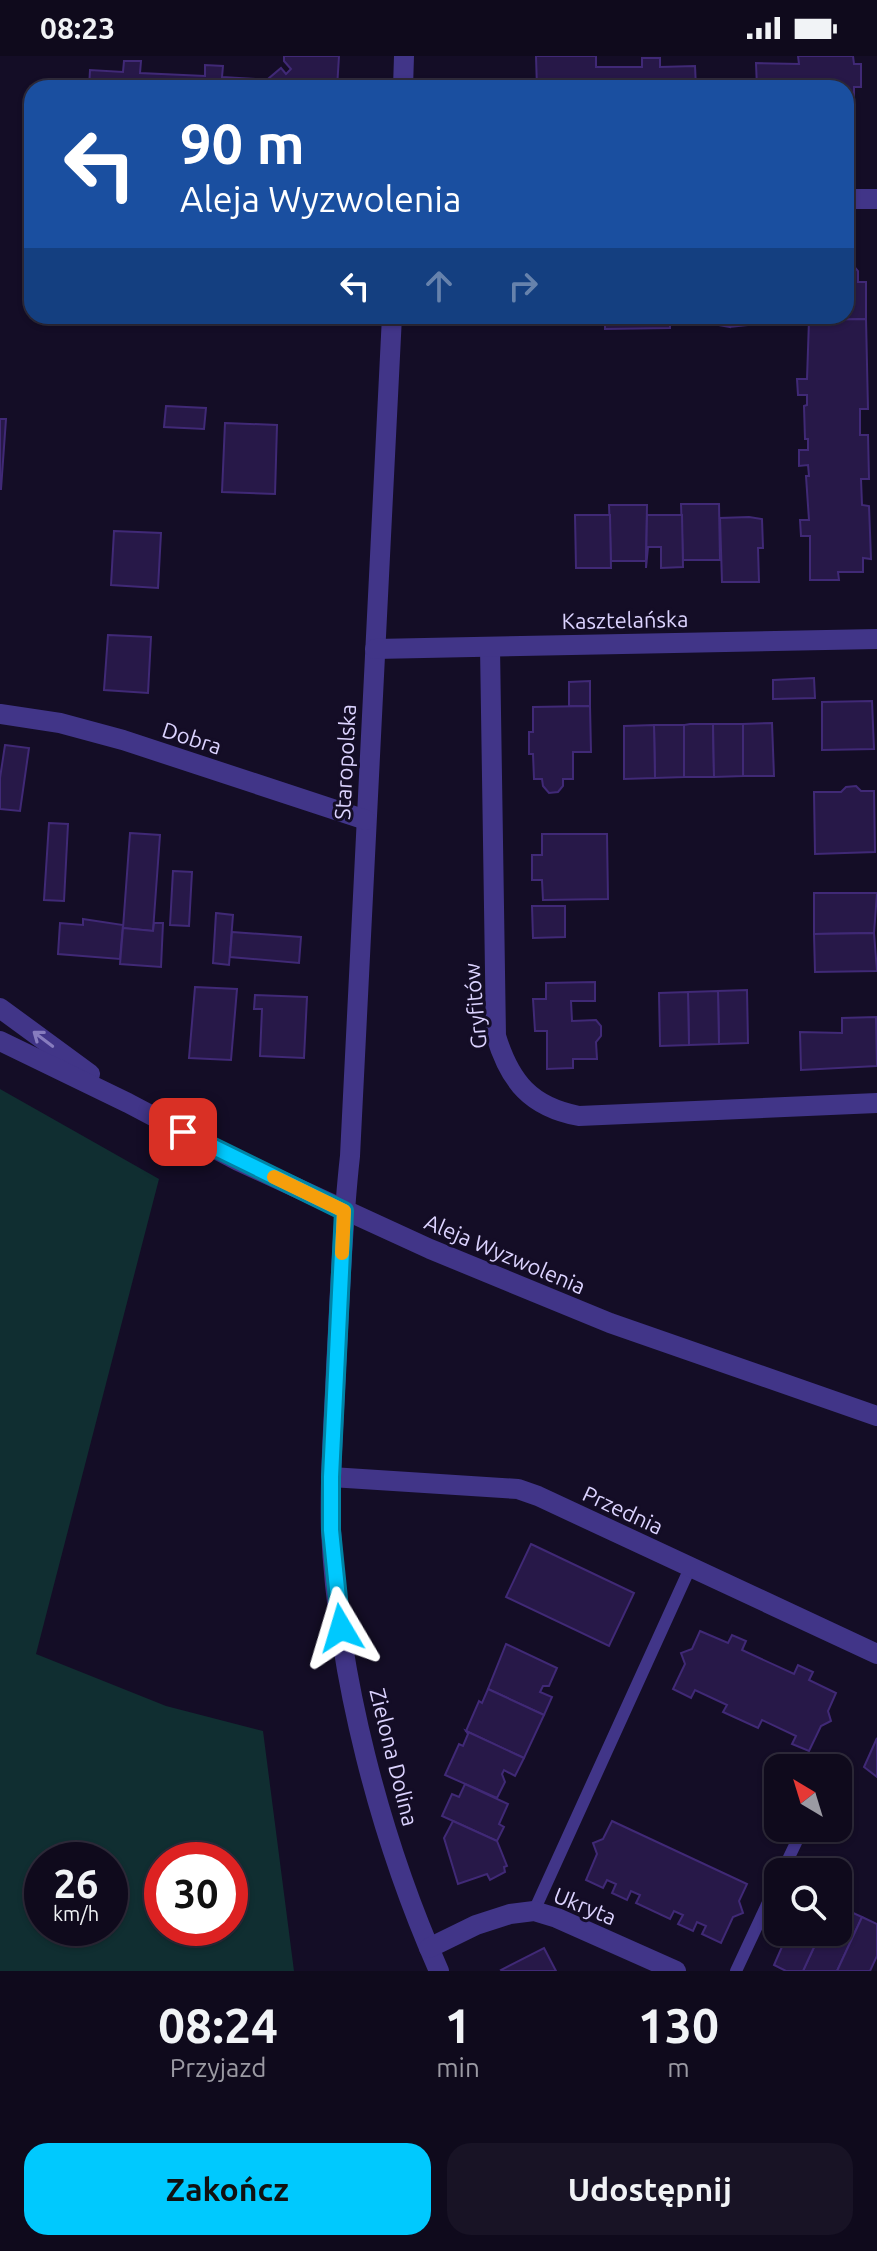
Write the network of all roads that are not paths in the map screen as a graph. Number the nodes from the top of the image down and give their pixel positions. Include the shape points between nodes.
1 (404, 56) edge
2 (403, 80) edge
3 (854, 199) edge
4 (877, 199) edge
5 (392, 324) edge
6 (877, 639) edge
7 (490, 647) junction
8 (375, 649) junction
9 (0, 714) edge
10 (366, 820) junction
11 (0, 1008) edge
12 (0, 1041) edge
13 (128, 1103) junction
14 (877, 1103) edge
15 (344, 1211) junction
16 (877, 1416) edge
17 (331, 1477) junction
18 (690, 1568) junction
19 (877, 1654) edge
20 (534, 1911) junction
21 (764, 1911) edge
22 (429, 1948) junction
23 (439, 1971) edge
24 (676, 1971) edge
25 (736, 1971) edge

1 - 2 street
3 - 4 street
5 - 8 street, Staropolska
6 - 7 street, Kasztelańska
7 - 8 street, Kasztelańska
7 - 14 street, Gryfitów via 496,1036 525,1092 546,1107 579,1116
8 - 10 street, Staropolska
9 - 10 street, Dobra via 123,740
10 - 15 street, Staropolska
13 -> 11 street, Aleja Wyzwolenia
12 - 13 street, Aleja Wyzwolenia
13 - 15 street, Aleja Wyzwolenia
15 - 16 street, Aleja Wyzwolenia via 610,1323
15 - 17 street, Zielona Dolina
17 - 18 street, Przednia via 518,1489
17 - 22 street, Zielona Dolina via 335,1576 352,1689 381,1810
18 - 19 street, Przednia
18 - 20 lane
20 - 22 street, Ukryta via 476,1925
20 - 24 street, Ukryta
21 - 25 lane
22 - 23 street, Zielona Dolina

